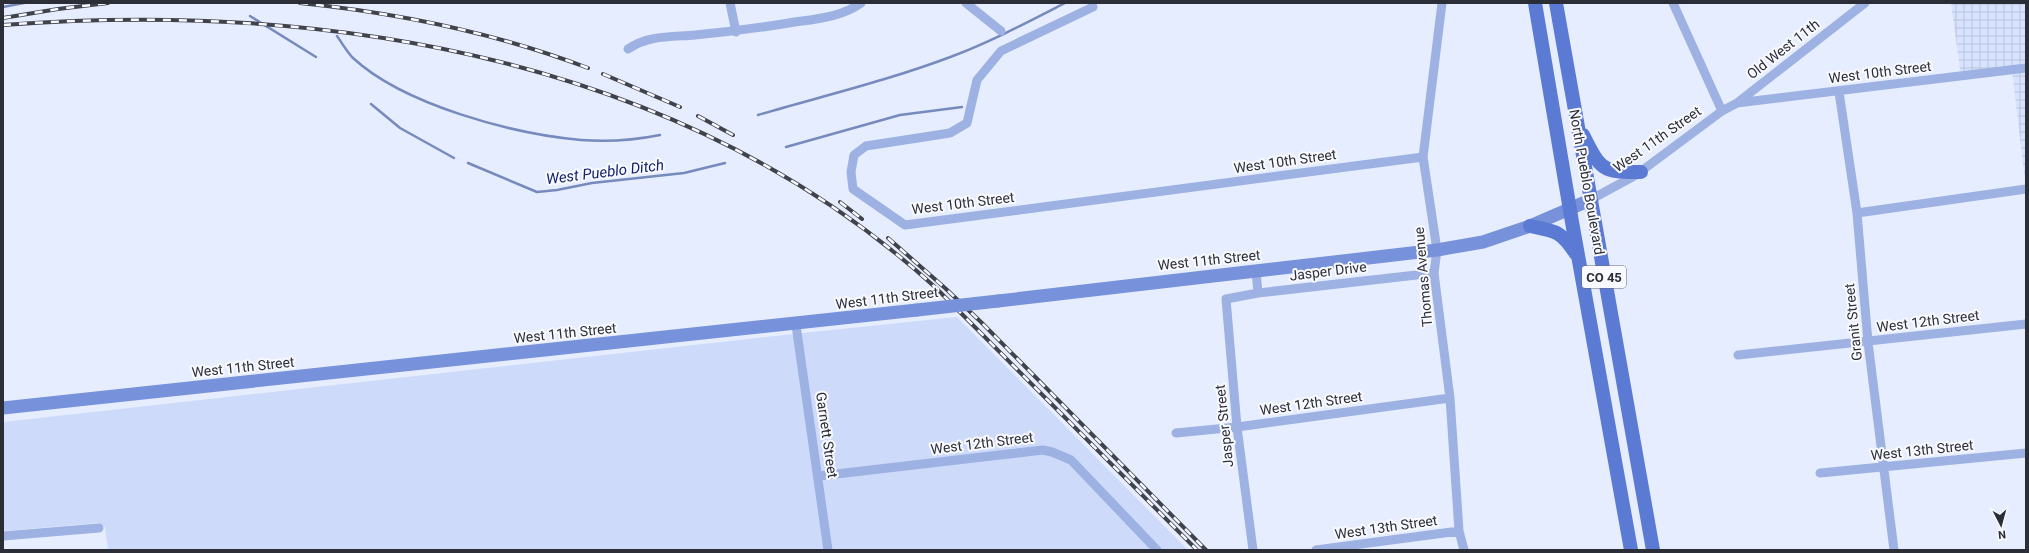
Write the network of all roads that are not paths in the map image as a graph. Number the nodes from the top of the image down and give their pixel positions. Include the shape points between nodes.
1 (730, 3) edge
2 (861, 3) edge
3 (966, 3) edge
4 (1442, 3) edge
5 (1535, 3) edge
6 (1556, 3) edge
7 (1673, 3) edge
8 (1865, 3) edge
9 (1093, 7) dead end
10 (1001, 31) dead end
11 (736, 32) junction
12 (628, 49) dead end
13 (2026, 68) edge
14 (1839, 92) junction
15 (1737, 102) junction
16 (1722, 111) junction
17 (1576, 122) junction
18 (1423, 157) junction
19 (1641, 172) junction
20 (2026, 189) edge
21 (1590, 200) junction
22 (1569, 208) junction
23 (1857, 213) junction
24 (1530, 226) junction
25 (1437, 250) junction
26 (1578, 258) junction
27 (1256, 271) junction
28 (1434, 273) junction
29 (1258, 293) junction
30 (1226, 299) joint
31 (2026, 324) edge
32 (796, 325) junction
33 (1868, 342) junction
34 (1738, 355) dead end
35 (1450, 398) junction
36 (3, 408) edge
37 (1237, 427) junction
38 (1176, 433) dead end
39 (2026, 453) edge
40 (1884, 468) junction
41 (1820, 473) dead end
42 (819, 476) junction
43 (99, 528) dead end
44 (1459, 531) junction
45 (3, 536) edge
46 (828, 550) edge
47 (1157, 550) edge
48 (1253, 550) edge
49 (1316, 550) edge
50 (1464, 550) edge
51 (1631, 550) edge
52 (1653, 550) edge
53 (1894, 550) edge

1 - 11 street
2 - 11 street via 849,11 832,16
3 - 10 street
4 - 18 street, Thomas Avenue
5 - 22 main road, North Pueblo Boulevard / CO 45
6 - 17 main road, North Pueblo Boulevard / CO 45
7 - 16 street
8 - 15 street, Old West 11th
9 - 18 street, West 10th Street via 1001,51 977,80 968,122 950,132 866,146 854,156 851,172 853,189 906,225
11 - 12 street via 653,38 638,41
13 - 14 street, West 10th Street
14 - 15 street, West 10th Street
14 - 23 street, Granit Street
15 - 16 street, West 11th Street
16 - 19 street, West 11th Street
17 - 19 main road via 1596,162 1619,173
17 - 21 main road, North Pueblo Boulevard / CO 45
18 - 25 street, Thomas Avenue
19 - 21 street, West 11th Street
20 - 23 street
21 - 22 street, West 11th Street
21 - 52 main road, North Pueblo Boulevard / CO 45
22 - 24 street, West 11th Street
22 - 26 main road, North Pueblo Boulevard / CO 45
23 - 33 street, Granit Street
24 - 25 street, West 11th Street via 1482,242
24 - 26 main road via 1556,231
25 - 27 street, West 11th Street
25 - 28 street, Thomas Avenue
26 - 51 main road, North Pueblo Boulevard / CO 45
27 - 29 street
27 - 32 street, West 11th Street, bridge
28 - 29 street, Jasper Drive
28 - 35 street, Thomas Avenue
29 - 30 street, Jasper Drive
30 - 37 street, Jasper Street
31 - 33 street, West 12th Street
32 - 36 street, West 11th Street
32 - 42 street, Garnett Street
33 - 34 street, West 12th Street
33 - 40 street, Granit Street
35 - 37 street, West 12th Street
35 - 44 street, Thomas Avenue
37 - 38 street, West 12th Street
37 - 48 street, Jasper Street
39 - 40 street, West 13th Street
40 - 41 street, West 13th Street
40 - 53 street, Granit Street
42 - 46 street, Garnett Street
42 - 47 street, West 12th Street via 1043,450 1071,460
43 - 45 street
44 - 49 street, West 13th Street
44 - 50 street, Thomas Avenue

